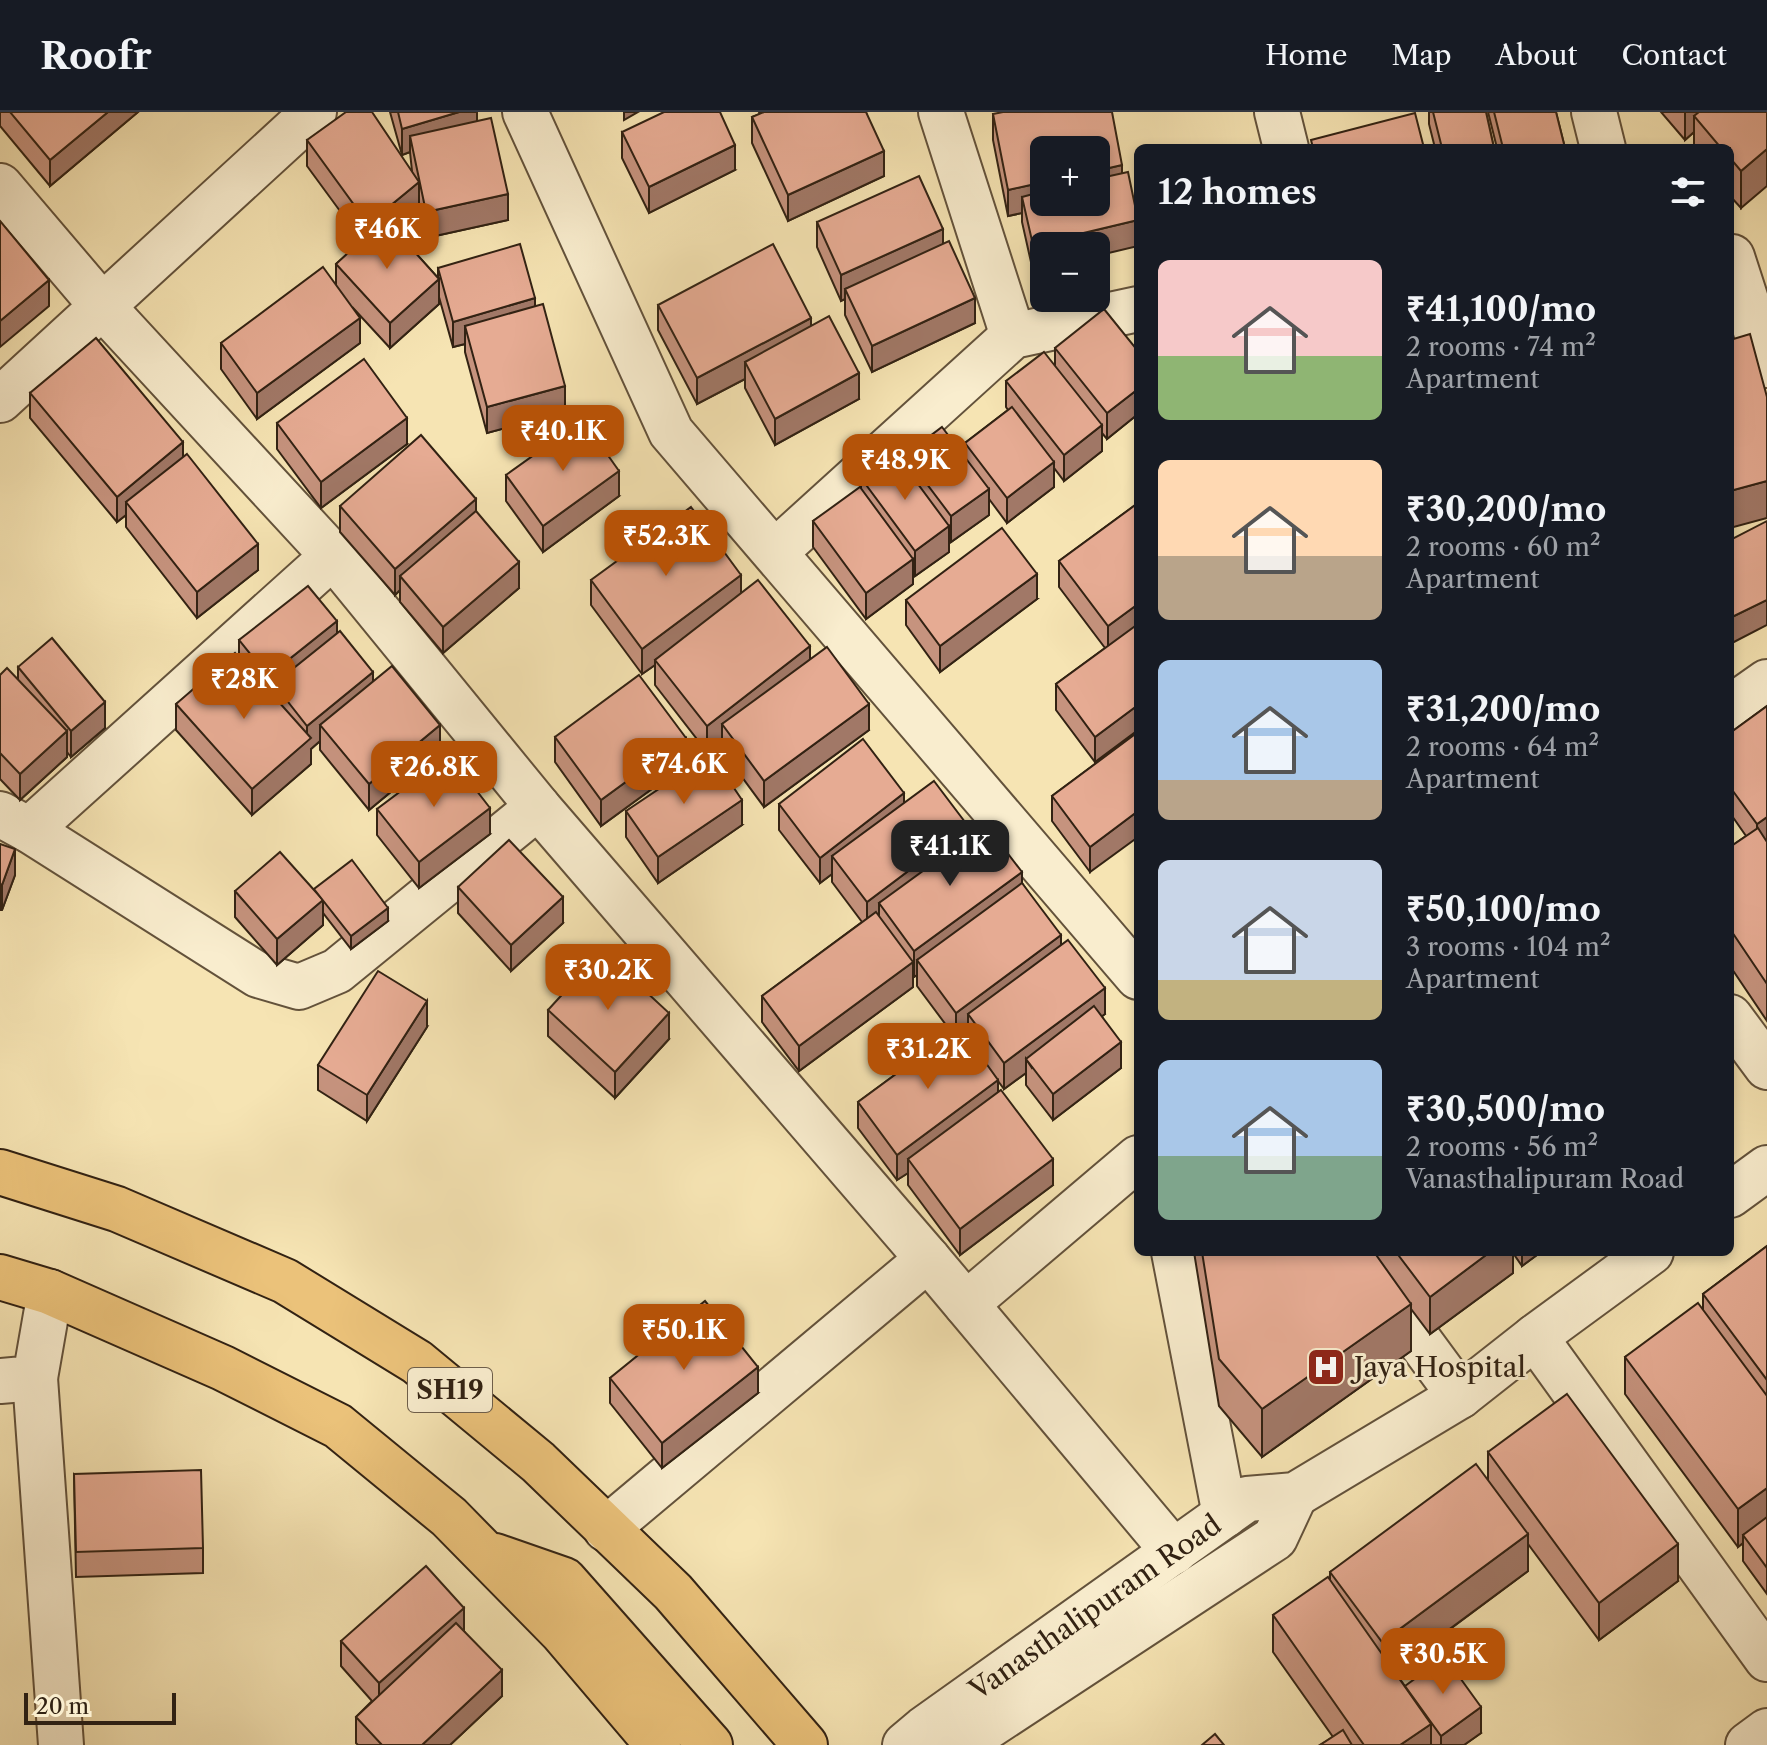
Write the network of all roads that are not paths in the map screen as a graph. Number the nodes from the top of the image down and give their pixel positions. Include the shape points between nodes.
1 (314, 112) edge
2 (525, 112) edge
3 (941, 112) edge
4 (1277, 112) edge
5 (1594, 112) edge
6 (1285, 144) edge
7 (1602, 144) edge
8 (0, 186) edge
9 (1734, 259) edge
10 (1734, 265) edge
11 (1767, 292) edge
12 (103, 307) junction
13 (1134, 310) edge
14 (1013, 336) junction
15 (1767, 365) edge
16 (0, 400) edge
17 (775, 552) junction
18 (333, 556) junction
19 (1767, 682) edge
20 (1734, 705) edge
21 (538, 807) junction
22 (14, 822) edge
23 (1134, 972) edge
24 (1734, 1022) edge
25 (1767, 1067) edge
26 (1134, 1161) edge
27 (1767, 1168) edge
28 (0, 1172) edge
29 (1734, 1192) edge
30 (1175, 1256) edge
31 (1357, 1256) edge
32 (1646, 1256) edge
33 (928, 1259) junction
34 (0, 1277) edge
35 (50, 1292) junction
36 (966, 1304) junction
37 (1535, 1337) junction
38 (17, 1380) edge
39 (1460, 1396) junction
40 (1295, 1495) junction
41 (1225, 1515) junction
42 (606, 1529) junction
43 (483, 1552) junction
44 (1174, 1552) junction
45 (1767, 1659) edge
46 (1767, 1731) edge
47 (61, 1745) edge
48 (658, 1745) edge
49 (710, 1745) edge
50 (805, 1745) edge
51 (905, 1745) edge
52 (960, 1745) edge
53 (1748, 1745) edge

1 - 12 street
2 - 17 street via 671,432
3 - 14 street
4 - 6 street
5 - 7 street
8 - 12 street
9 - 11 street
10 - 15 street
12 - 16 street
12 - 18 street
13 - 14 street
14 - 17 street
17 - 23 street
18 - 21 street
18 - 22 street
19 - 20 street
21 - 22 street via 337,971 299,987 258,975
21 - 33 street
24 - 25 street
26 - 36 street
27 - 29 street
28 - 42 main road, SH19 via 117,1209 285,1281 417,1362 538,1462
30 - 41 street
31 - 39 street
32 - 37 street, Vanasthalipuram Road
33 - 36 street
33 - 42 street
34 - 35 main road
35 - 38 street
35 - 43 main road via 223,1368 338,1426 449,1517
36 - 44 street
37 - 39 street, Vanasthalipuram Road
37 - 45 street
38 - 47 street
39 - 40 street, Vanasthalipuram Road
40 - 41 street, Vanasthalipuram Road via 1247,1499
40 - 52 street, Vanasthalipuram Road via 1275,1538
41 - 44 street, Vanasthalipuram Road
42 - 50 main road, SH19 via 673,1592
43 - 48 main road via 562,1632
43 - 49 main road via 564,1580
44 - 51 street, Vanasthalipuram Road
46 - 53 street

